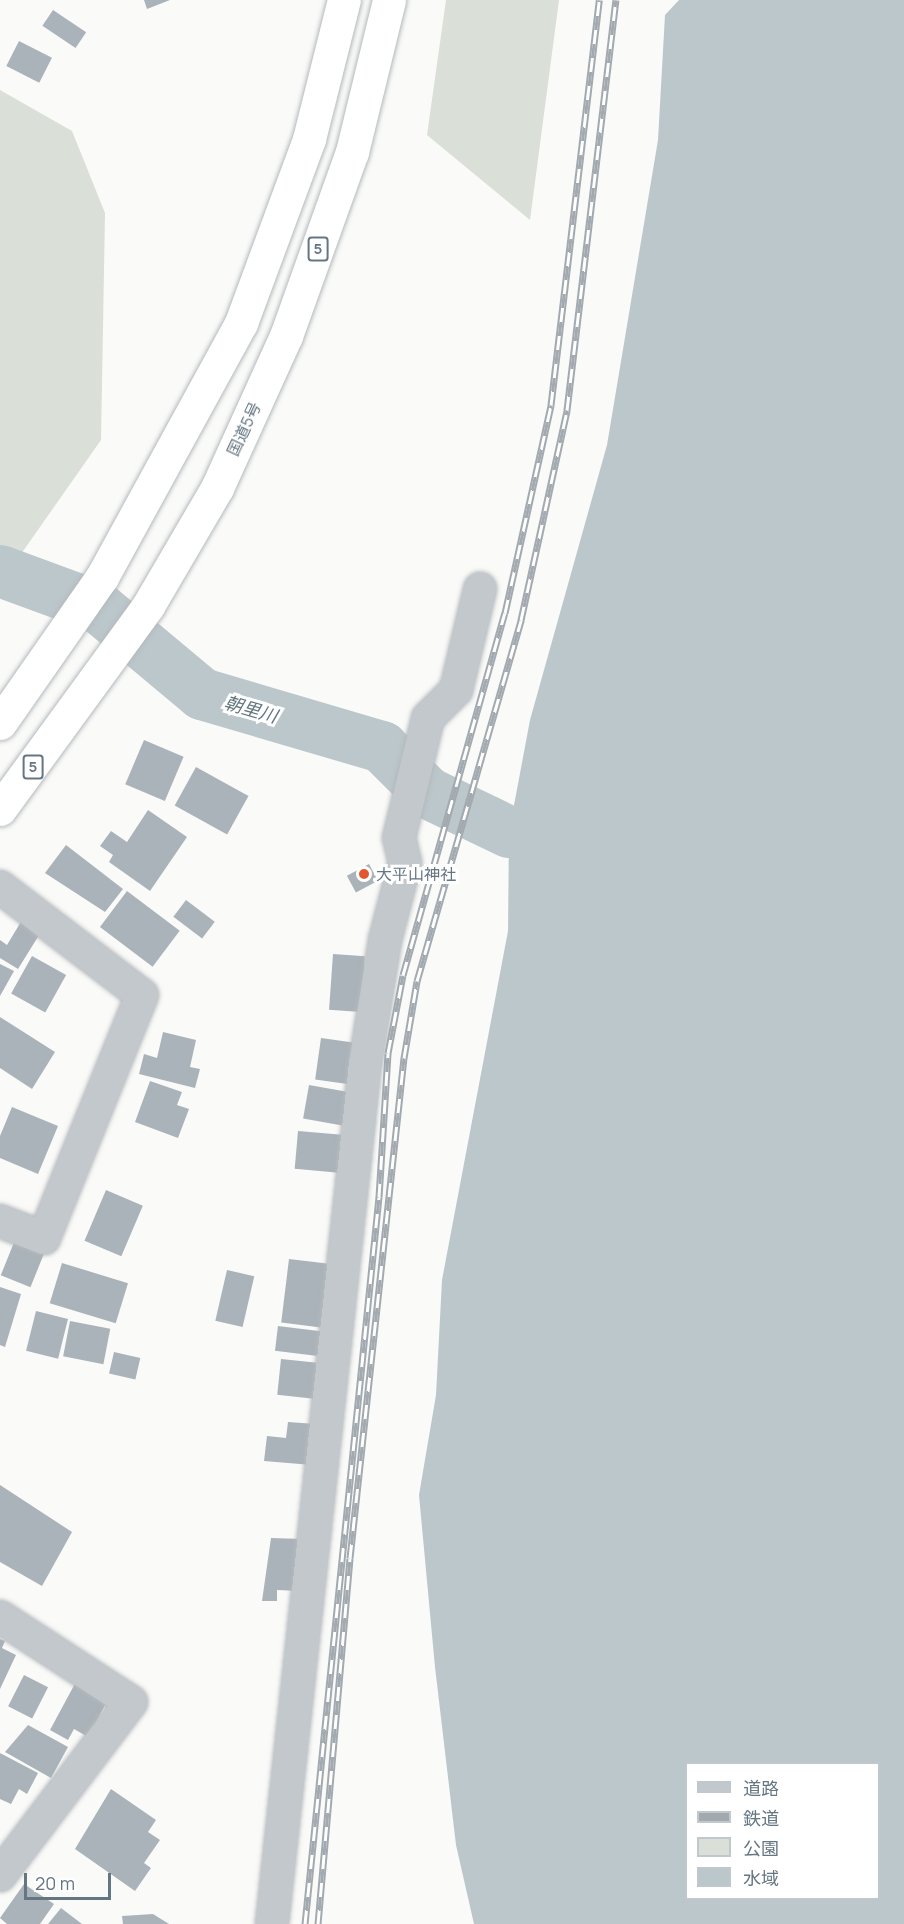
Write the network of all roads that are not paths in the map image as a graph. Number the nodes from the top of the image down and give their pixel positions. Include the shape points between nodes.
1 (344, 0) edge
2 (389, 0) edge
3 (241, 324) junction
4 (286, 336) junction
5 (480, 589) dead end
6 (0, 723) edge
7 (0, 809) edge
8 (0, 887) edge
9 (0, 1221) edge
10 (0, 1617) edge
11 (0, 1875) edge
12 (272, 1924) edge

1 - 3 highway via 309,139
2 - 4 highway, 国道5号 / 5 via 352,152
3 - 4 highway
3 - 6 highway via 169,462 102,577
4 - 7 highway, 国道5号 / 5 via 217,488 148,606
5 - 12 street via 456,690 428,718 399,838 405,863 385,940 365,1064
8 - 9 street via 142,995 44,1238
10 - 11 street via 131,1702

